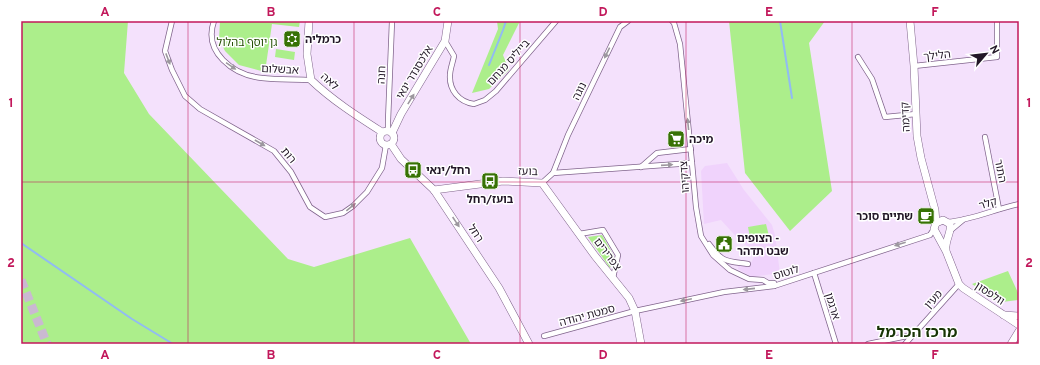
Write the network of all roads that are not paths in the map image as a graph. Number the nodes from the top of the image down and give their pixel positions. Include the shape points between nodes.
1 (172, 21) edge
2 (214, 21) edge
3 (309, 21) edge
4 (392, 21) edge
5 (448, 21) edge
6 (556, 21) edge
7 (628, 21) edge
8 (910, 21) edge
9 (997, 21) edge
10 (673, 22) edge
11 (445, 42) junction
12 (858, 57) dead end
13 (914, 66) junction
14 (311, 80) junction
15 (916, 114) junction
16 (388, 132) junction
17 (985, 138) dead end
18 (389, 145) junction
19 (691, 149) junction
20 (692, 163) junction
21 (641, 167) junction
22 (553, 173) junction
23 (542, 184) junction
24 (434, 190) junction
25 (1019, 204) edge
26 (998, 209) junction
27 (935, 210) junction
28 (963, 220) junction
29 (945, 221) junction
30 (936, 229) junction
31 (700, 232) junction
32 (949, 232) junction
33 (579, 234) junction
34 (946, 251) junction
35 (736, 262) junction
36 (748, 264) dead end
37 (736, 270) dead end
38 (814, 273) junction
39 (612, 278) junction
40 (958, 284) junction
41 (774, 286) junction
42 (635, 311) junction
43 (1004, 314) junction
44 (1019, 316) edge
45 (1019, 325) edge
46 (1019, 330) edge
47 (912, 335) junction
48 (544, 336) dead end
49 (529, 344) edge
50 (641, 344) edge
51 (836, 344) edge
52 (868, 344) edge
53 (904, 344) edge
54 (1011, 344) edge

1 -> 18 street, רות via 165,51 185,96 200,109 274,151 291,172 310,207 325,218 343,213 367,192 382,168
2 -> 14 street, אבשלום via 212,42 218,55 232,67 261,78
3 - 14 street, לאה via 307,54
4 - 16 street, חנה
5 - 11 street, אלכסנדר ינאי
6 - 11 street, בייליס מנחם via 496,91 485,100 474,104 461,99 452,90 450,76 454,56
7 -> 22 street, נוגה via 620,27 568,135
8 - 13 street, קדימה
9 - 13 street, הלילך via 998,57
19 -> 10 street, צדקיהו via 680,44
16 -> 11 street, אלכסנדר ינאי
12 - 15 street via 872,79 885,117
13 - 15 street, קדימה
14 - 16 street, לאה via 337,102
15 - 27 street, קדימה via 921,158
16 - 18 street via 394,140
16 - 18 street, רחל via 380,136 380,141
17 - 26 street, התור
18 - 24 street, רחל
19 - 20 street, צדקיהו
19 - 21 street via 657,153
21 -> 20 street, בועז
20 - 31 street, צדקיהו
21 - 22 street, בועז
22 - 23 street, בועז
23 - 24 street, בועז via 503,181
23 - 33 street, צפרירים
24 -> 49 street, רחל via 499,288
25 - 26 street, קלר
26 - 28 street, קלר
27 - 29 street, קדימה
27 - 30 street, קדימה
28 - 29 street, קלר
28 - 32 street, קלר
29 - 30 street
29 - 32 street via 951,227
30 - 32 street via 942,236
30 - 34 street, וולפסון
30 -> 38 street, לוטוס via 930,235
31 - 35 street via 716,253 725,260
31 - 41 street, צדקיהו via 713,255 730,270 749,279 774,283
32 - 34 street, וולפסון
33 - 39 street, צפרירים
33 - 39 street via 603,230 618,255
34 - 40 street, וולפסון
35 - 36 street
35 - 37 street
38 - 41 street, לוטוס
38 - 51 street, ארגמן
39 - 42 street, צפרירים via 629,298
40 - 43 street, וולפסון
40 - 47 street, מעין
41 -> 42 street, לוטוס via 724,292
42 - 48 street, סמטת יהודה
42 - 50 street, צפרירים
43 - 44 street
43 - 45 street, וולפסון
46 - 54 street
47 - 52 street
47 - 53 street, מעין

